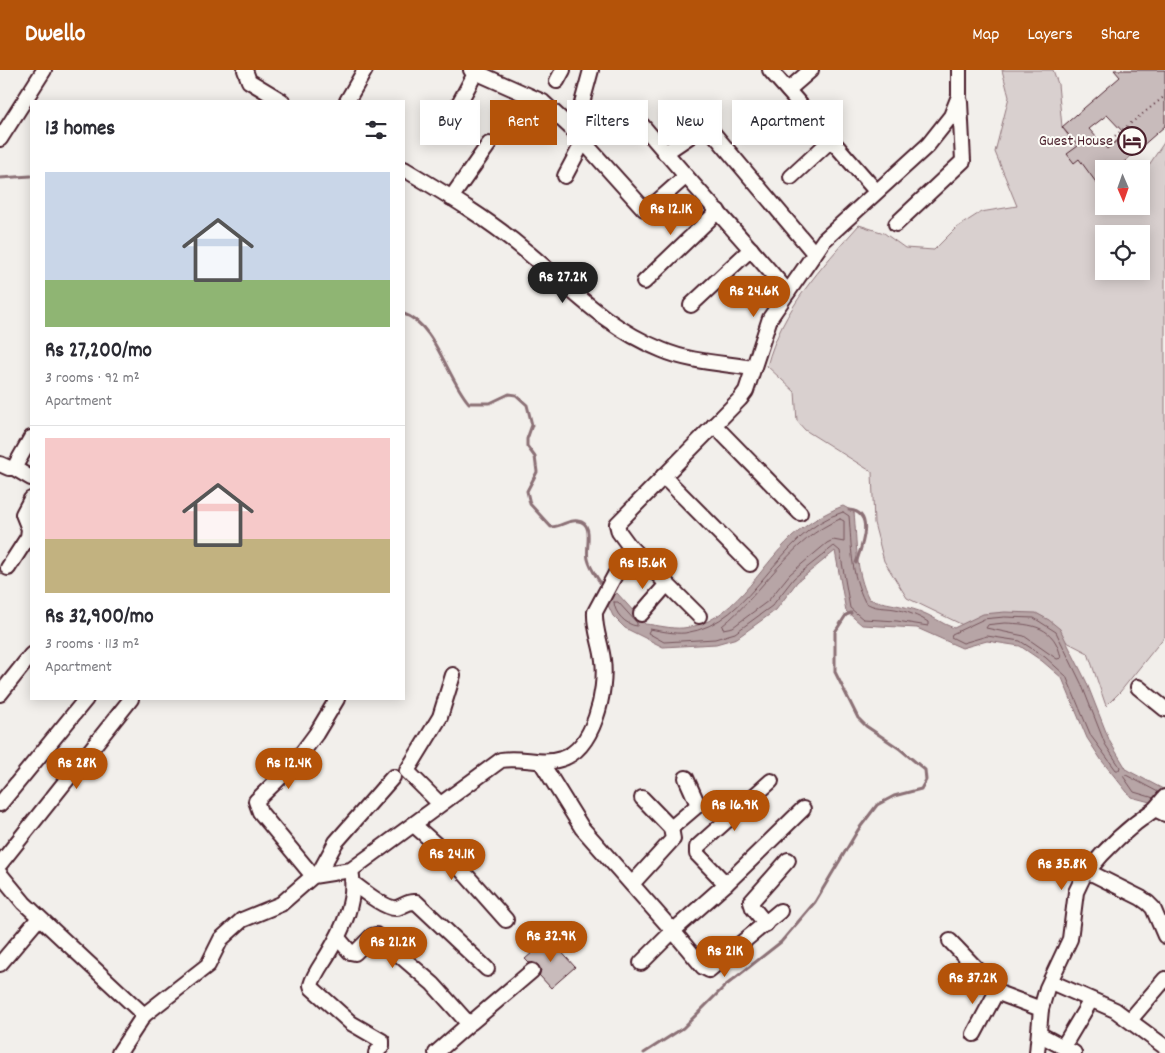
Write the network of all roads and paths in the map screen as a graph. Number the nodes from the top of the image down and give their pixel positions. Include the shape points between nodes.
1 (44, 70) edge
2 (245, 70) edge
3 (365, 70) edge
4 (591, 70) edge
5 (770, 70) edge
6 (811, 70) edge
7 (960, 70) edge
8 (473, 71) edge
9 (788, 90) junction
10 (959, 96) junction
11 (1165, 96) edge
12 (280, 100) edge
13 (348, 100) edge
14 (459, 100) edge
15 (583, 100) edge
16 (797, 100) edge
17 (567, 124) edge
18 (648, 132) edge
19 (0, 139) edge
20 (1112, 139) dead end
21 (489, 144) dead end
22 (581, 145) edge
23 (586, 145) edge
24 (825, 145) edge
25 (835, 145) edge
26 (665, 153) junction
27 (405, 170) edge
28 (564, 176) dead end
29 (685, 177) junction
30 (790, 177) dead end
31 (876, 191) junction
32 (451, 198) junction
33 (718, 211) junction
34 (896, 224) dead end
35 (750, 248) junction
36 (814, 253) junction
37 (644, 282) dead end
38 (788, 292) junction
39 (691, 305) dead end
40 (752, 368) junction
41 (714, 425) junction
42 (30, 440) edge
43 (0, 464) edge
44 (14, 468) junction
45 (663, 476) junction
46 (30, 477) edge
47 (30, 501) edge
48 (800, 513) dead end
49 (630, 547) junction
50 (750, 564) dead end
51 (8, 568) dead end
52 (667, 584) junction
53 (641, 614) dead end
54 (700, 616) dead end
55 (30, 656) edge
56 (453, 676) dead end
57 (1138, 687) dead end
58 (0, 694) edge
59 (85, 700) edge
60 (130, 700) edge
61 (336, 700) edge
62 (1165, 709) edge
63 (540, 762) junction
64 (393, 777) dead end
65 (686, 778) dead end
66 (771, 781) dead end
67 (642, 798) dead end
68 (0, 804) edge
69 (440, 804) junction
70 (1161, 807) edge
71 (803, 809) dead end
72 (414, 825) junction
73 (671, 828) junction
74 (788, 860) dead end
75 (0, 864) edge
76 (351, 870) junction
77 (1088, 872) junction
78 (0, 874) edge
79 (316, 875) junction
80 (354, 884) junction
81 (632, 884) junction
82 (726, 884) junction
83 (780, 911) dead end
84 (39, 918) junction
85 (506, 920) dead end
86 (766, 924) junction
87 (673, 931) junction
88 (1165, 936) edge
89 (338, 938) junction
90 (950, 941) dead end
91 (641, 963) dead end
92 (0, 964) edge
93 (487, 969) dead end
94 (532, 971) dead end
95 (1165, 979) edge
96 (1051, 982) junction
97 (997, 991) junction
98 (1091, 1000) junction
99 (1041, 1010) junction
100 (144, 1015) junction
101 (1130, 1020) junction
102 (470, 1023) junction
103 (974, 1034) dead end
104 (1039, 1034) junction
105 (1165, 1048) edge
106 (1068, 1050) edge
107 (119, 1053) edge
108 (376, 1053) edge
109 (436, 1053) edge
110 (1037, 1053) edge

1 - 19 street
2 - 12 street via 249,82
3 - 13 street
4 - 15 street
5 - 9 street
6 - 9 street
7 - 10 street
8 - 14 street
8 - 17 street via 543,102
9 - 16 street
10 - 31 street via 951,116 928,145
10 - 34 street via 963,161
11 - 20 path
18 - 26 street
21 - 32 street
22 - 28 street
23 - 29 street via 644,209 650,208
24 - 30 street
25 - 31 street
26 - 29 street
26 - 36 street via 702,128 709,128
27 - 32 street
29 - 33 street
31 - 36 street
32 - 40 street via 527,251 584,303 620,329 675,355
33 - 35 street
33 - 37 street
35 - 38 street
35 - 39 street
36 - 38 street
38 - 40 street via 766,326
40 - 41 street via 746,391
41 - 45 street
41 - 48 street
42 - 44 street
43 - 44 street
44 - 46 street
45 - 49 street via 617,524
45 - 50 street
47 - 51 street via 23,514 29,529 28,537
49 - 52 street
49 - 63 street via 595,612 594,624 604,660 604,673 594,723 573,754
52 - 53 street
52 - 54 street
55 - 58 street
56 - 69 street via 440,717 407,772
57 - 62 street
59 - 68 street
60 - 75 street
61 - 79 street via 293,765 256,801 260,812
63 - 69 street via 512,758 501,760
63 - 81 street via 575,819
64 - 79 street via 336,842
65 - 73 street via 698,804
66 - 82 street via 697,847 697,854
67 - 73 street
69 - 72 street
70 - 77 street via 1108,848
71 - 82 street
72 - 76 street
72 - 85 street via 451,858
73 - 81 street via 673,839 670,845
74 - 86 street via 751,902
76 - 79 street
76 - 80 street
77 - 88 street via 1141,898 1153,908
77 - 96 street via 1079,883 1070,939
78 - 84 street
79 - 100 street via 281,904 234,926 221,939 208,965
80 - 89 street via 351,903
80 - 93 street via 390,908 416,902
81 - 87 street
82 - 87 street
83 - 86 street
84 - 92 street
84 - 100 street
86 - 87 street via 709,970
87 - 91 street
89 - 102 street via 350,952 355,953 376,935 433,984
89 - 108 street via 312,982 312,988 351,1023 382,1041
90 - 97 street
94 - 102 street
95 - 101 street
96 - 98 street
96 - 99 street
97 - 99 street
97 - 103 street
98 - 101 street
98 - 106 street
99 - 104 street
100 - 107 street
101 - 105 street
102 - 109 street
104 - 106 street
104 - 110 street

